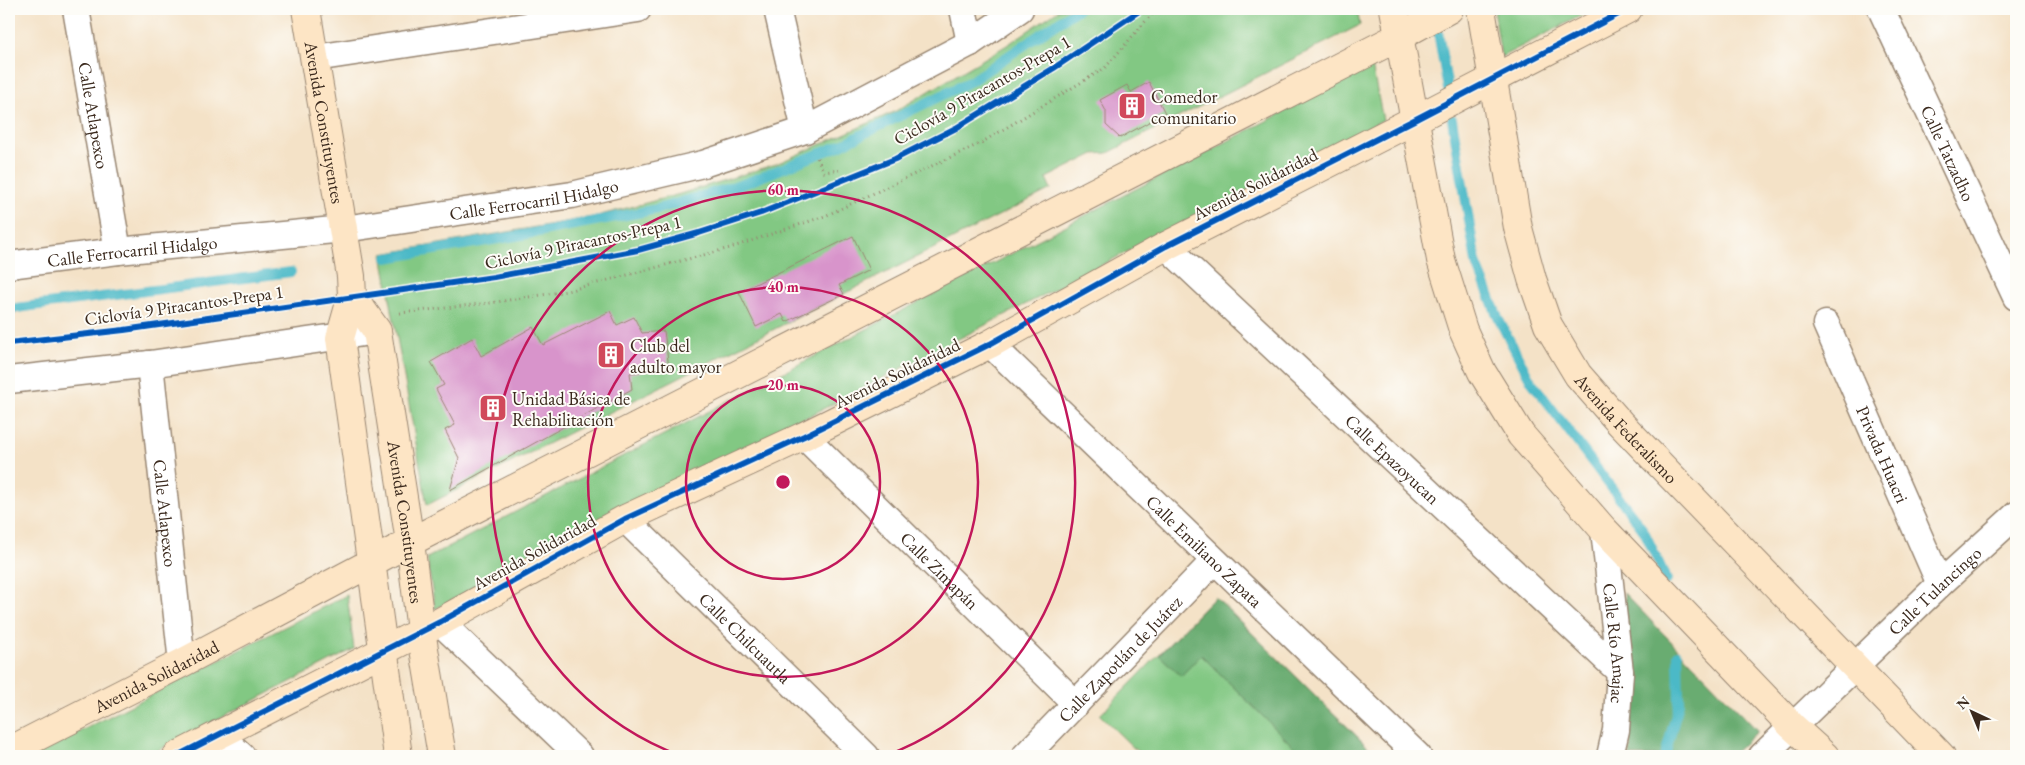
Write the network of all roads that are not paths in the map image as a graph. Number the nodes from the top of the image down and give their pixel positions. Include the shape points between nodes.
1 (76, 9) edge
2 (306, 9) edge
3 (638, 9) edge
4 (777, 9) edge
5 (963, 9) edge
6 (1020, 9) edge
7 (1394, 9) edge
8 (1449, 9) edge
9 (1481, 9) edge
10 (1628, 9) edge
11 (1881, 9) edge
12 (1400, 36) junction
13 (970, 43) junction
14 (315, 58) junction
15 (1493, 79) junction
16 (1416, 120) junction
17 (804, 130) junction
18 (344, 229) junction
19 (1166, 246) junction
20 (118, 252) junction
21 (9, 265) edge
22 (352, 296) junction
23 (2016, 297) edge
24 (1826, 324) dead end
25 (373, 325) junction
26 (340, 338) junction
27 (990, 344) junction
28 (150, 364) junction
29 (9, 380) edge
30 (804, 436) junction
31 (2016, 515) edge
32 (625, 519) junction
33 (1604, 530) junction
34 (410, 542) junction
35 (1214, 561) junction
36 (370, 563) junction
37 (1940, 584) junction
38 (430, 626) junction
39 (384, 650) junction
40 (182, 663) junction
41 (1853, 667) junction
42 (1620, 672) junction
43 (1076, 704) junction
44 (1792, 726) junction
45 (218, 734) junction
46 (9, 751) edge
47 (176, 756) edge
48 (242, 756) edge
49 (398, 756) edge
50 (442, 756) edge
51 (580, 756) edge
52 (866, 756) edge
53 (1025, 756) edge
54 (1418, 756) edge
55 (1610, 756) edge
56 (1762, 756) edge
57 (1824, 756) edge
58 (1941, 756) edge

1 - 20 street, Calle Atlapexco
2 - 14 street, Avenida Constituyentes
3 - 14 street
4 - 17 street
5 - 13 street
6 - 13 street, Calle Ferrocarril Hidalgo
7 - 12 street
8 - 12 street, Avenida Solidaridad
9 - 15 street, Avenida Federalismo
10 - 15 street, Avenida Solidaridad
11 - 23 street, Calle Tatzadho
12 - 16 street
12 - 34 street, Avenida Solidaridad
13 - 17 street, Calle Ferrocarril Hidalgo
14 - 18 street, Avenida Constituyentes
15 - 16 street, Avenida Solidaridad
15 - 41 street, Avenida Federalismo via 1518,228 1532,279 1548,325 1578,375
16 - 19 street, Avenida Solidaridad
16 - 33 street via 1442,260 1463,330 1482,372 1521,435
17 - 18 street, Calle Ferrocarril Hidalgo via 703,164 572,195
18 - 20 street, Calle Ferrocarril Hidalgo
18 - 22 street, Avenida Constituyentes
19 - 27 street, Avenida Solidaridad
19 - 42 street, Calle Epazoyucan
20 - 21 street, Calle Ferrocarril Hidalgo
22 - 25 street, Avenida Constituyentes
22 - 26 street, Avenida Constituyentes
24 - 37 street, Privada Huacri
25 - 26 street
25 - 34 street, Avenida Constituyentes
26 - 28 street
26 - 36 street, Avenida Constituyentes
27 - 30 street, Avenida Solidaridad
27 - 35 street, Calle Emiliano Zapata
28 - 29 street
28 - 40 street, Calle Atlapexco
30 - 32 street, Avenida Solidaridad
30 - 43 street, Calle Zimapán
31 - 37 street, Calle Tulancingo
32 - 38 street, Avenida Solidaridad
32 - 52 street, Calle Chilcuautla
33 - 42 street, Calle Río Amajac
33 - 44 street
34 - 36 street, Avenida Solidaridad
34 - 38 street, Avenida Constituyentes
35 - 43 street, Calle Zapotlán de Juárez
35 - 54 street, Calle Emiliano Zapata
36 - 39 street, Avenida Constituyentes
36 - 40 street, Avenida Solidaridad
37 - 41 street, Calle Tulancingo
38 - 39 street, Avenida Solidaridad
38 - 50 street, Avenida Constituyentes
38 - 51 street
39 - 45 street, Avenida Solidaridad
39 - 49 street, Avenida Constituyentes
40 - 46 street, Avenida Solidaridad
41 - 44 street, Calle Tulancingo
41 - 58 street, Avenida Federalismo
42 - 55 street, Calle Río Amajac via 1616,730
43 - 53 street, Calle Zapotlán de Juárez
44 - 56 street, Calle Tulancingo
44 - 57 street
45 - 47 street, Avenida Solidaridad
45 - 48 street

